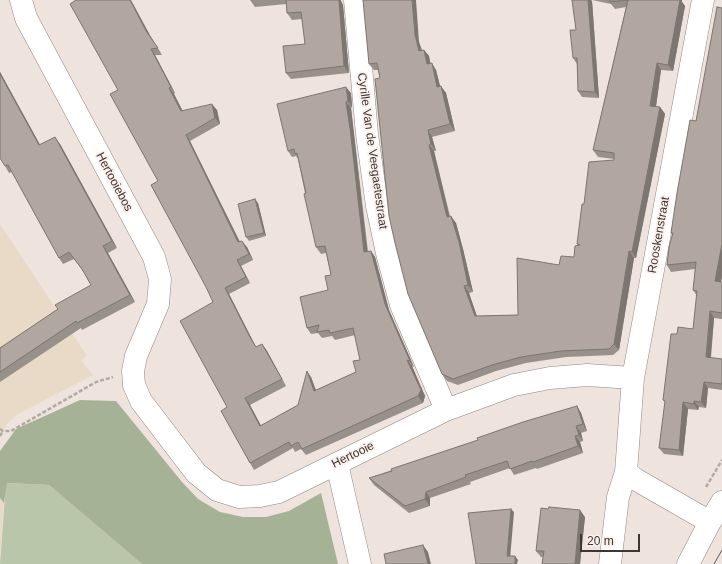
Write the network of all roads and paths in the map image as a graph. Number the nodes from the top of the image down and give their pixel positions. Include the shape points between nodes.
1 (21, 0) edge
2 (355, 0) edge
3 (703, 0) edge
4 (133, 371) junction
5 (633, 378) junction
6 (446, 410) junction
7 (0, 429) edge
8 (3, 431) junction
9 (0, 436) edge
10 (336, 464) junction
11 (626, 472) junction
12 (722, 502) edge
13 (710, 522) junction
14 (360, 564) edge
15 (610, 564) edge
16 (688, 564) edge

1 - 4 street, Hertooiebos via 26,18 154,257 160,278 158,304 136,356
2 - 6 street, Cyrille Van de Veegaetestraat via 367,134 377,206 387,253 401,305
3 - 5 street, Rooskenstraat
4 - 8 path via 96,382 11,431
4 - 10 street, Hertooie via 134,385 141,401 196,473 217,490 239,496 260,496 279,492
5 - 6 street, Hertooie via 550,378 514,385
5 - 11 street, Rooskenstraat
6 - 10 street, Hertooie
7 - 8 path
8 - 9 path
10 - 14 street
11 - 13 street
11 - 15 street, Rooskenstraat via 618,497
12 - 13 street
13 - 16 street

